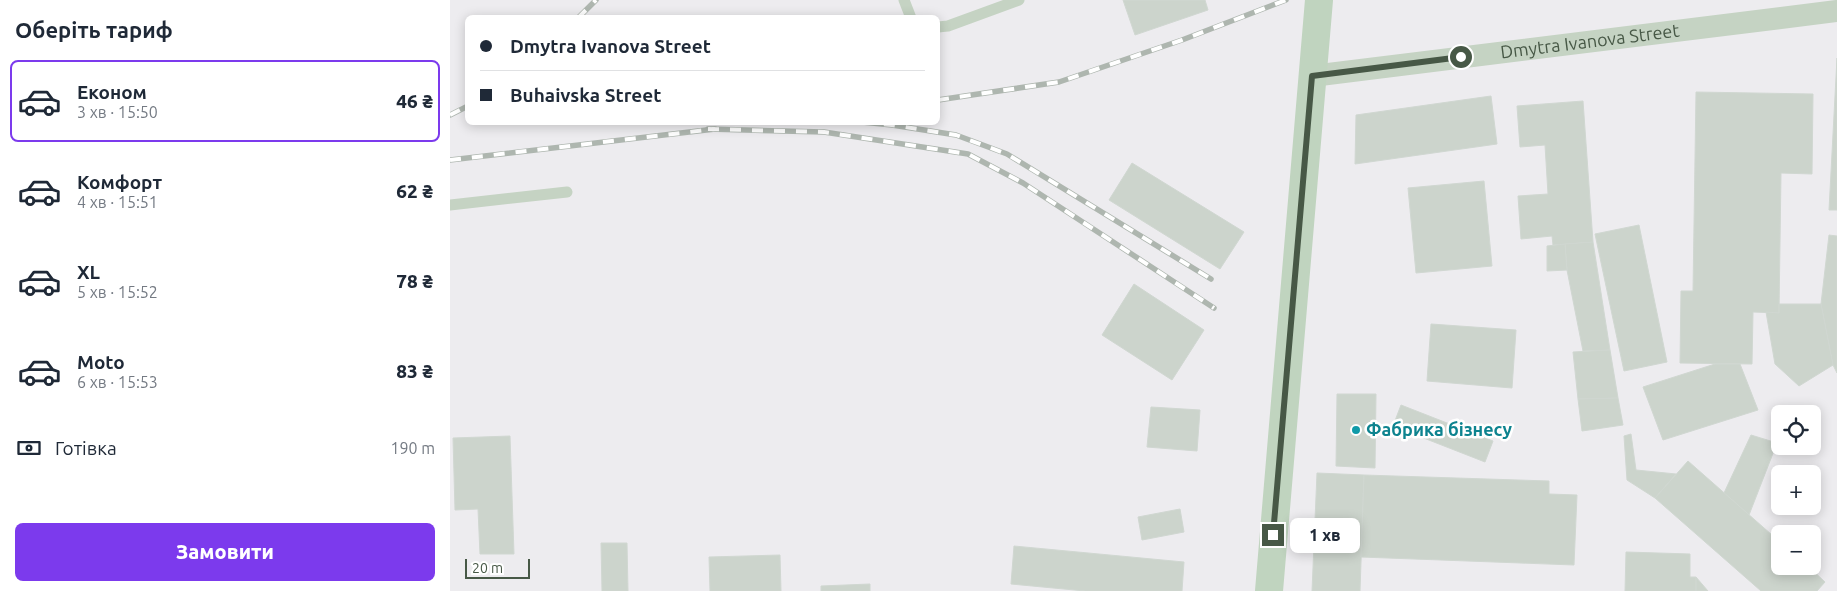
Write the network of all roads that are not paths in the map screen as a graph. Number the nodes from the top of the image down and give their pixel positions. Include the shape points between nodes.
1 (904, 0) edge
2 (1019, 0) edge
3 (1319, 0) edge
4 (1837, 11) edge
5 (910, 15) edge
6 (940, 28) edge
7 (1312, 76) junction
8 (568, 192) dead end
9 (450, 205) edge
10 (1269, 591) edge

1 - 5 lane
2 - 6 lane
3 - 7 main road
4 - 7 street, Dmytra Ivanova Street
7 - 10 main road
8 - 9 lane

